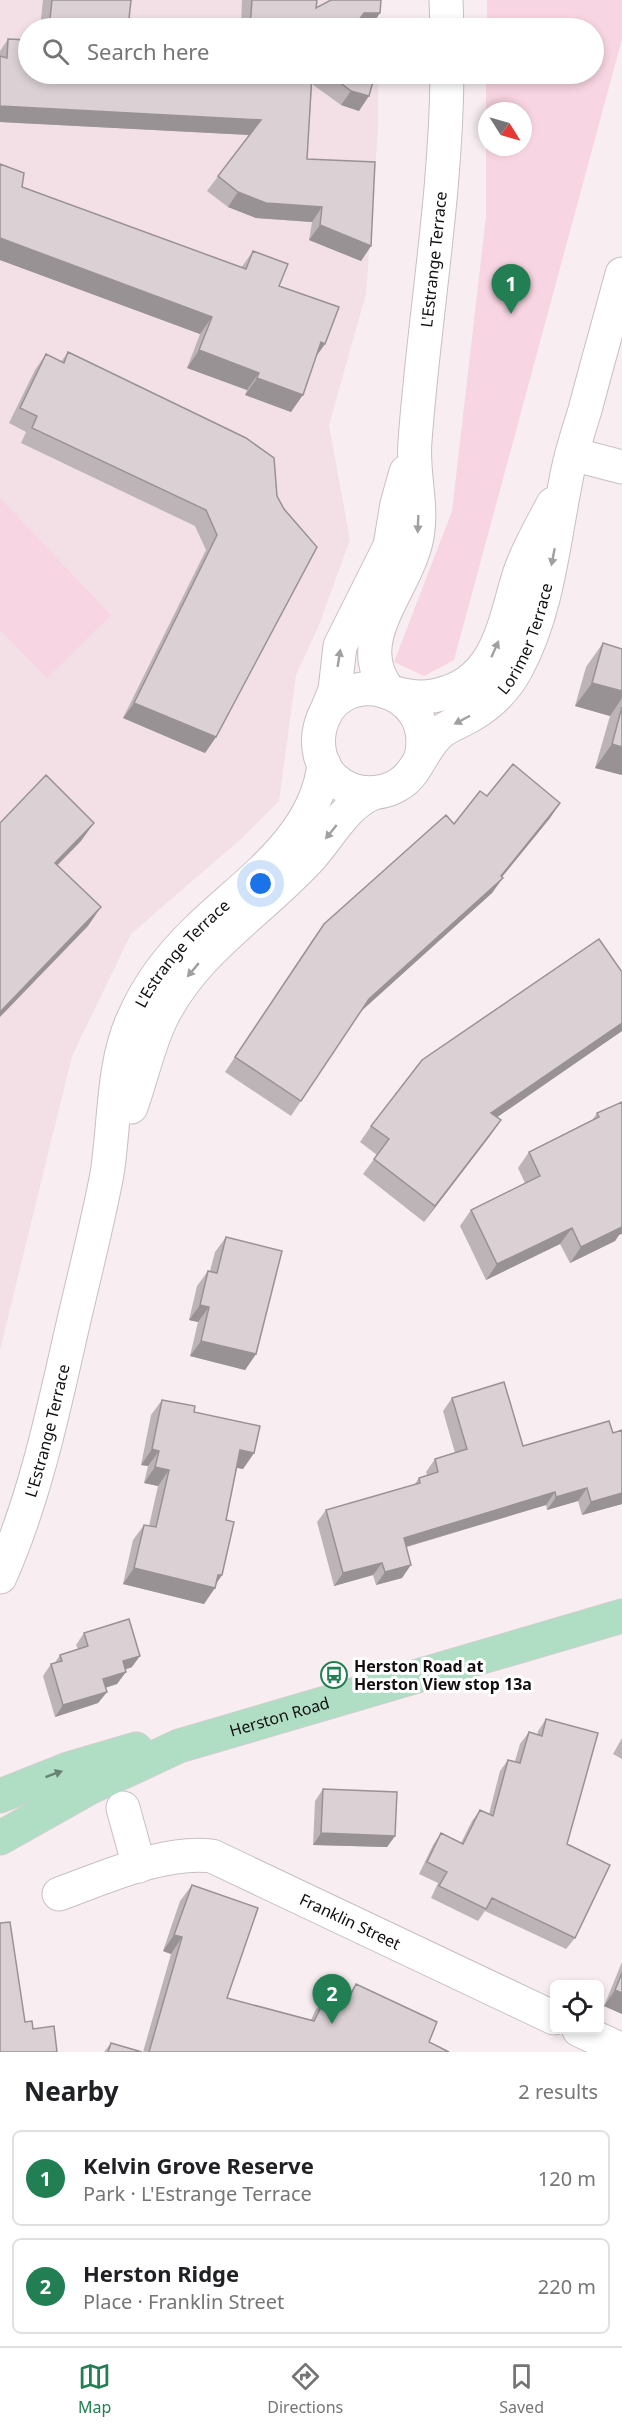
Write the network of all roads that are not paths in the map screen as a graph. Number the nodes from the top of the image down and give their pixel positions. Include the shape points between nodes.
1 (446, 0) edge
2 (447, 18) edge
3 (446, 84) edge
4 (622, 274) edge
5 (414, 444) junction
6 (569, 466) junction
7 (622, 467) edge
8 (392, 693) junction
9 (325, 715) junction
10 (421, 757) junction
11 (324, 764) junction
12 (373, 793) junction
13 (130, 1078) junction
14 (0, 1576) edge
15 (622, 1616) edge
16 (179, 1746) junction
17 (0, 1796) edge
18 (123, 1808) dead end
19 (0, 1838) edge
20 (139, 1866) junction
21 (59, 1894) dead end
22 (550, 2016) edge
23 (588, 2034) edge
24 (622, 2050) edge

1 - 2 street
3 - 5 street, L'Estrange Terrace via 440,200
4 - 6 street, Lorimer Terrace
5 -> 8 street, L'Estrange Terrace via 418,534 408,568 375,640 376,674
9 -> 5 street, L'Estrange Terrace via 335,690 340,646 390,546 399,494
6 - 7 street
8 -> 6 street, Lorimer Terrace via 415,698 442,694 466,684 484,668 500,639 524,562
6 -> 10 street, Lorimer Terrace via 548,582 531,638 515,671 493,701 442,731
8 - 9 street via 373,688 351,692
8 - 10 street, L'Estrange Terrace via 411,706 419,719
9 - 11 street, L'Estrange Terrace via 319,735
10 - 12 street, L'Estrange Terrace via 403,782
11 - 12 street via 341,784
11 - 13 street, L'Estrange Terrace via 309,809 284,849 189,938 146,995 129,1030
12 -> 13 street, L'Estrange Terrace via 352,807 310,858 219,941 191,972
13 - 14 street, L'Estrange Terrace via 43,1457 25,1517
15 - 16 main road, Herston Road
17 -> 16 main road, Herston Road via 105,1756 154,1746
16 - 19 main road, Herston Road via 82,1792
18 - 20 street
20 - 21 street, Franklin Street
20 - 22 street, Franklin Street via 192,1855 218,1857
23 - 24 street

